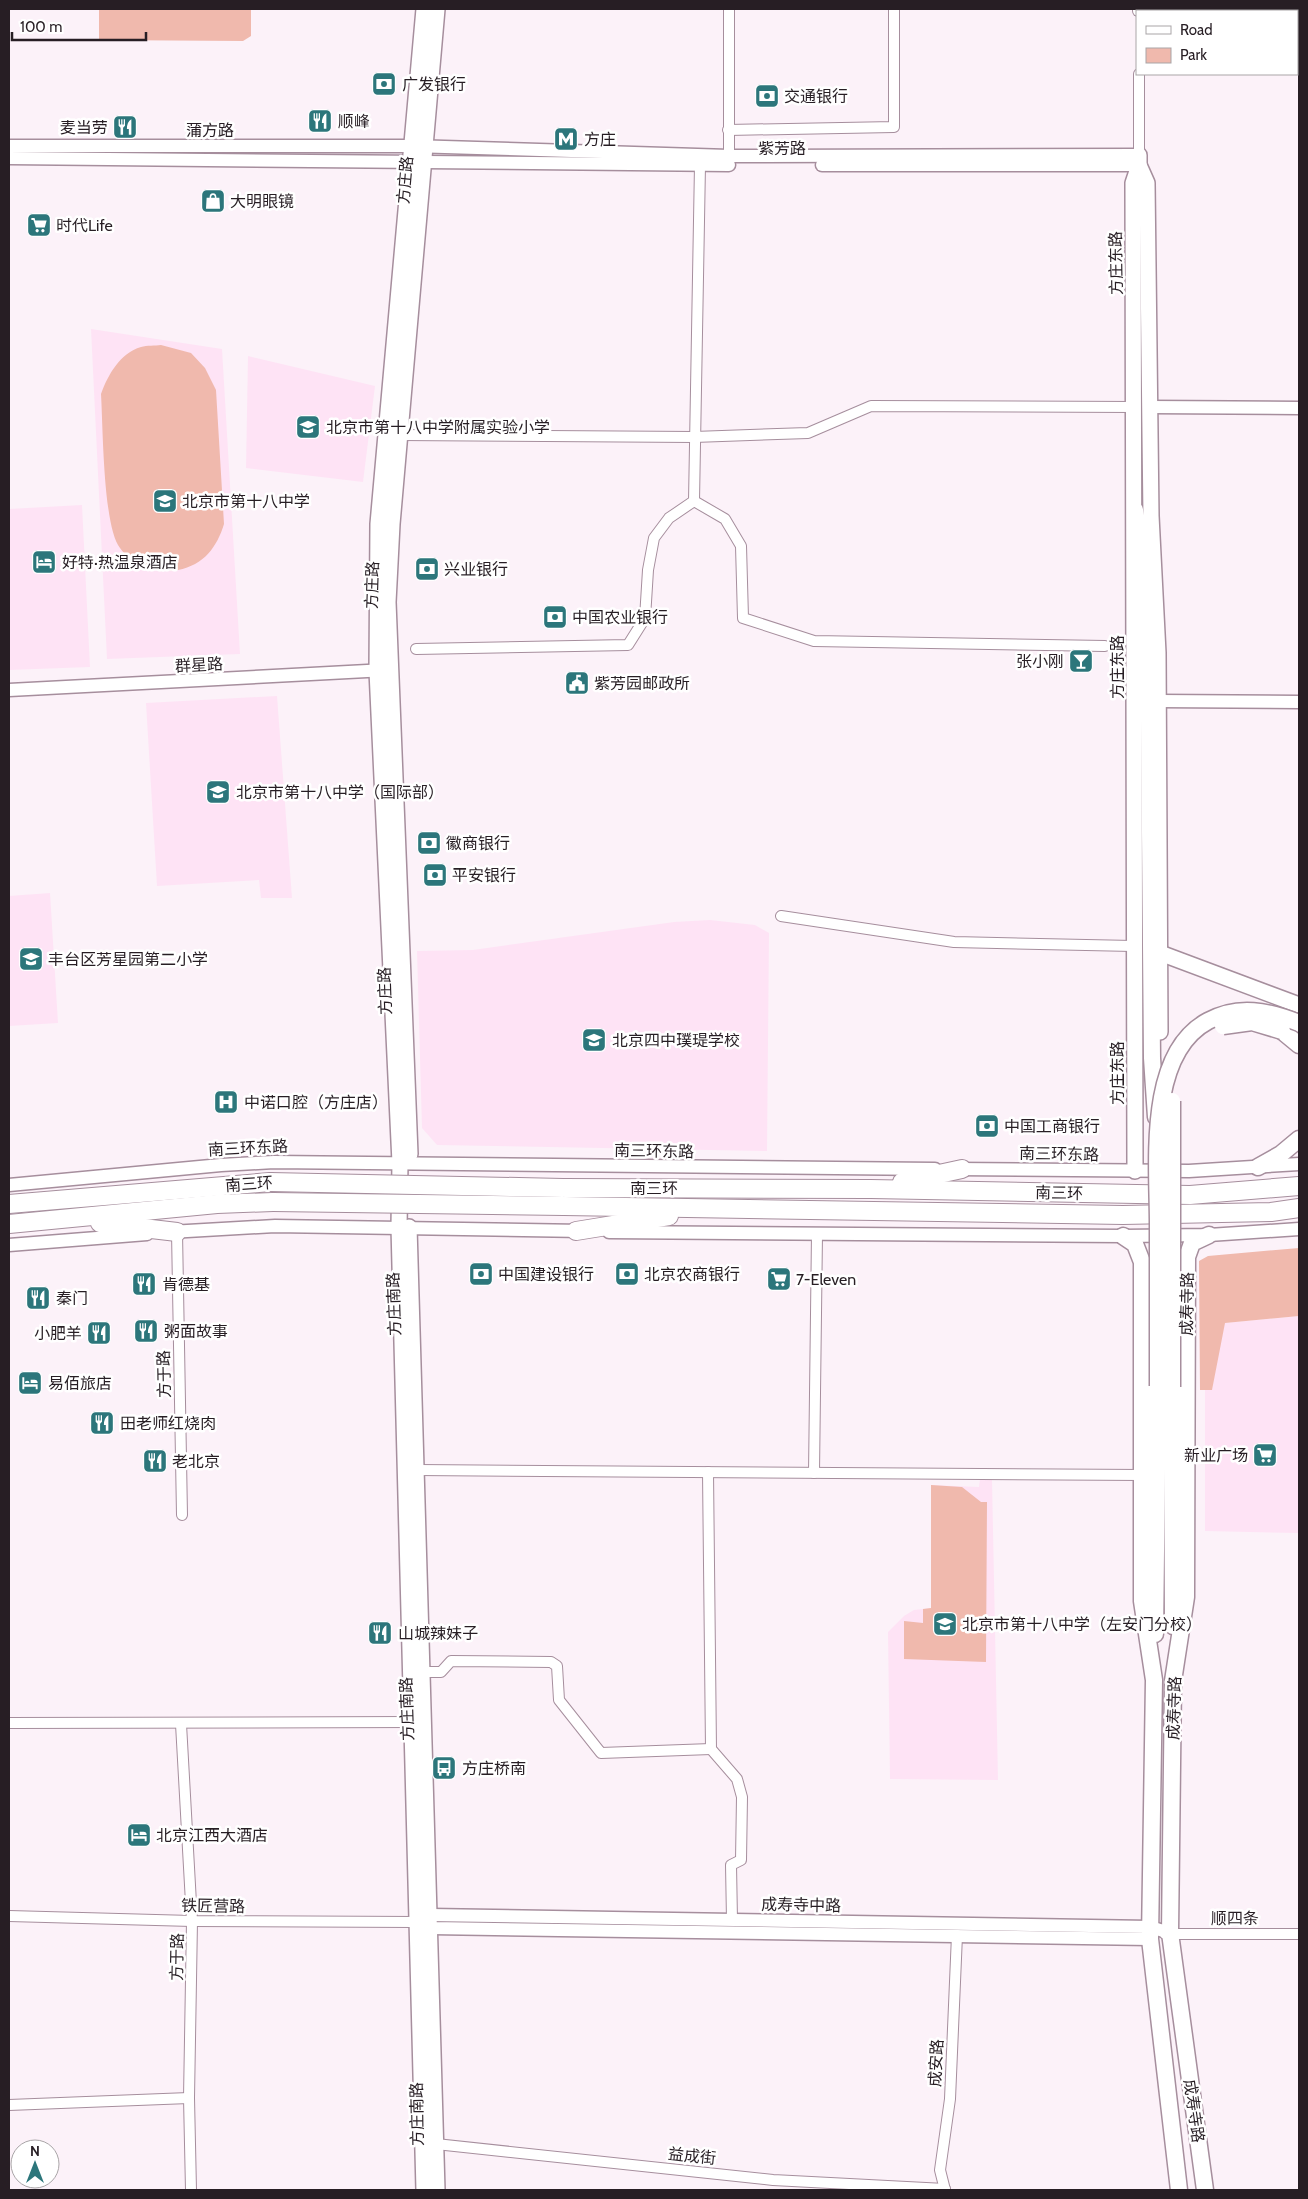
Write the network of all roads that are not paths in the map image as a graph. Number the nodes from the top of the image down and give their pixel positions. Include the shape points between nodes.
1 (424, 9) edge
2 (437, 9) edge
3 (729, 9) edge
4 (894, 9) edge
5 (1139, 75) edge
6 (728, 130) junction
7 (9, 146) edge
8 (418, 154) junction
9 (729, 156) junction
10 (9, 158) edge
11 (1139, 160) junction
12 (700, 165) junction
13 (1142, 407) junction
14 (1299, 408) edge
15 (400, 435) junction
16 (694, 436) junction
17 (694, 500) junction
18 (1135, 510) junction
19 (1105, 646) dead end
20 (416, 649) dead end
21 (383, 670) junction
22 (9, 690) edge
23 (1158, 701) junction
24 (1299, 702) edge
25 (781, 916) dead end
26 (1133, 946) junction
27 (1160, 953) junction
28 (1299, 1006) edge
29 (1299, 1023) edge
30 (1299, 1046) edge
31 (1158, 1136) junction
32 (1299, 1139) edge
33 (405, 1163) junction
34 (1299, 1164) edge
35 (1258, 1167) junction
36 (962, 1170) junction
37 (1135, 1171) junction
38 (1160, 1171) junction
39 (9, 1185) edge
40 (1299, 1186) edge
41 (871, 1189) junction
42 (9, 1204) edge
43 (1299, 1208) edge
44 (714, 1209) junction
45 (1271, 1212) junction
46 (1299, 1213) edge
47 (65, 1219) junction
48 (9, 1224) edge
49 (404, 1227) junction
50 (1299, 1229) edge
51 (576, 1231) junction
52 (177, 1232) junction
53 (817, 1234) junction
54 (1209, 1235) junction
55 (1123, 1236) junction
56 (9, 1245) edge
57 (1186, 1356) junction
58 (1142, 1357) junction
59 (1165, 1386) junction
60 (417, 1470) junction
61 (708, 1472) junction
62 (814, 1473) junction
63 (1142, 1475) junction
64 (182, 1516) dead end
65 (423, 1672) junction
66 (1154, 1680) junction
67 (1173, 1681) junction
68 (413, 1722) junction
69 (9, 1723) edge
70 (181, 1724) junction
71 (711, 1749) junction
72 (9, 1916) edge
73 (732, 1920) junction
74 (192, 1921) junction
75 (426, 1922) junction
76 (1150, 1933) junction
77 (1170, 1933) junction
78 (1299, 1934) edge
79 (957, 1936) junction
80 (189, 2098) junction
81 (9, 2105) edge
82 (436, 2144) junction
83 (191, 2190) edge
84 (424, 2190) edge
85 (437, 2190) edge
86 (945, 2190) edge
87 (1179, 2190) edge
88 (1205, 2190) edge

1 - 8 main road, 方庄路
2 - 8 main road, 方庄路
3 - 6 street
4 - 6 street via 894,127
5 - 11 street
6 - 9 street
7 - 8 street, 蒲方路
8 - 9 street, 紫芳路
8 - 10 street, 蒲方路
8 - 12 street, 紫芳路
8 - 15 main road, 方庄路
8 - 21 main road, 方庄路 via 378,524
9 - 11 street, 紫芳路
11 - 12 street, 紫芳路
11 - 13 main road via 1147,183
12 - 16 street
13 - 14 street
13 - 16 street via 871,406 808,433
13 - 18 main road, 方庄东路
13 - 23 main road via 1151,516
15 - 16 street
15 - 21 main road, 方庄路
16 - 17 street
17 - 19 street via 726,519 742,546 743,618 814,641
17 - 20 street via 669,518 654,538 645,618 628,645
18 - 26 main road, 方庄东路
18 - 31 main road, bridge via 1148,606 1152,1058
21 - 22 street, 群星路
21 - 33 main road, 方庄路
23 - 24 street
23 - 27 main road
25 - 26 street via 954,942
26 - 37 main road, 方庄东路
27 - 28 main road
27 - 38 main road
29 - 31 main road, bridge via 1262,1011 1238,1011 1215,1017 1194,1030 1179,1048 1169,1070
30 - 59 main road, bridge via 1282,1031 1252,1022 1231,1023 1219,1027 1193,1046 1180,1065 1171,1113
31 - 59 main road, bridge
32 - 35 main road
33 - 36 street, 南三环东路
33 - 39 street, 南三环东路 via 274,1162
33 - 49 main road, 方庄路
34 - 35 street, 南三环东路
35 - 38 street, 南三环东路
36 - 37 street, 南三环东路
36 - 41 highway
37 - 38 street, 南三环东路
40 - 41 highway, 南三环 via 1190,1194
41 - 42 highway, 南三环, bridge via 563,1188 270,1182
43 - 45 highway, 南三环
44 - 45 highway, 南三环 via 1123,1215
44 - 47 highway, 南三环, bridge via 273,1202 216,1204
44 - 51 highway
45 - 46 highway
47 - 48 highway, 南三环
47 - 52 highway
49 - 51 street
49 - 52 street via 274,1226
49 - 60 main road, 方庄南路
49 - 68 main road, 方庄南路
50 - 54 street
51 - 53 street
52 - 56 street
52 - 64 street, 方于路
53 - 55 street
53 - 62 street
54 - 55 street
54 - 57 main road, 成寿寺路 via 1192,1243 1188,1257
55 - 58 main road, 成寿寺路 via 1135,1244 1142,1262
57 - 58 main road via 1179,1343 1164,1337 1150,1343
57 - 67 main road, 成寿寺路 via 1186,1597
58 - 63 main road, 成寿寺路
59 - 66 main road
59 - 67 main road
60 - 61 street
60 - 65 main road, 方庄南路
61 - 62 street
61 - 71 street
62 - 63 street
63 - 66 main road, 成寿寺路 via 1142,1601
65 - 71 street via 442,1672 451,1661 551,1662 557,1666 559,1700 602,1753
65 - 75 main road, 方庄南路
66 - 76 main road, 成寿寺路
67 - 77 main road, 成寿寺路
68 - 70 street
68 - 75 main road, 方庄南路
69 - 70 street
70 - 74 street, 方于路
71 - 73 street via 737,1779 742,1797 741,1860 731,1865
72 - 74 street, 铁匠营路
73 - 75 street, 成寿寺中路
73 - 76 street, 成寿寺中路
74 - 75 street, 铁匠营路
74 - 80 street, 方于路
75 - 79 street, 成寿寺中路
75 - 82 main road, 方庄南路
75 - 84 main road, 方庄南路
76 - 77 street, 成寿寺中路
76 - 79 street, 成寿寺中路
76 - 87 main road, 成寿寺路
77 - 78 street, 顺四条
77 - 88 main road, 成寿寺路
79 - 86 street, 成安路 via 950,2099 940,2170
80 - 81 street
80 - 83 street, 方于路
82 - 85 main road, 方庄南路
82 - 86 street, 益成街 via 773,2180

